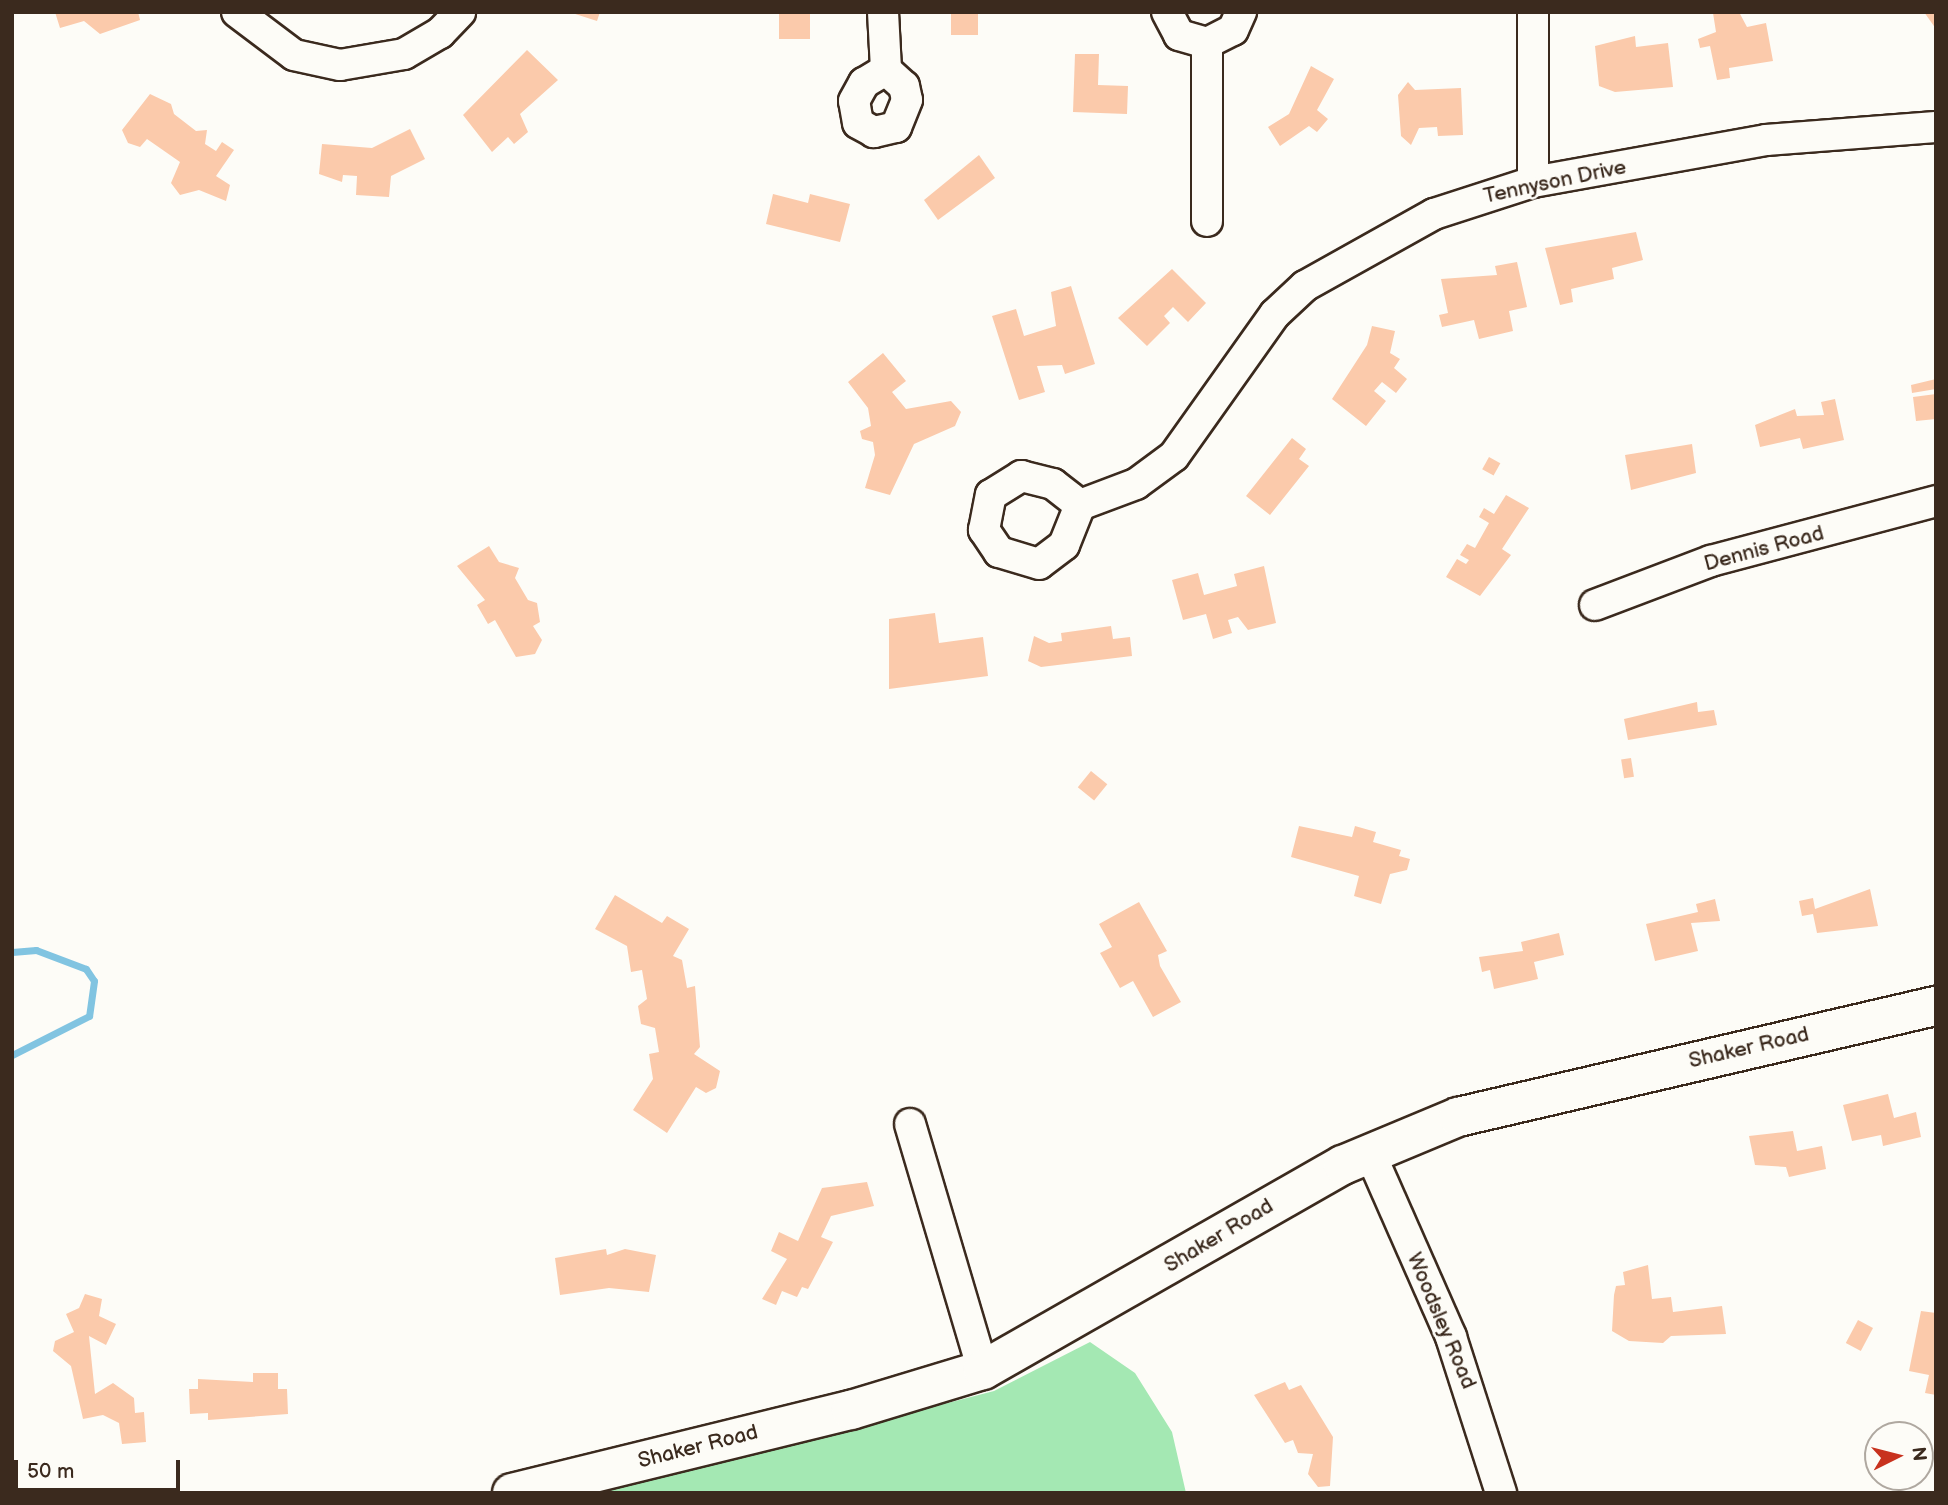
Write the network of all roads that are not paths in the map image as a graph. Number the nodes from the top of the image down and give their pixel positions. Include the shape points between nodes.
1 (237, 12) edge
2 (460, 12) edge
3 (883, 12) edge
4 (1167, 12) edge
5 (1241, 12) edge
6 (1533, 12) edge
7 (1207, 43) junction
8 (887, 70) dead end
9 (1936, 127) edge
10 (1533, 182) junction
11 (1207, 221) dead end
12 (1936, 501) edge
13 (1080, 505) dead end
14 (1595, 605) dead end
15 (1936, 1006) edge
16 (910, 1124) dead end
17 (1370, 1153) junction
18 (983, 1370) junction
19 (512, 1493) edge
20 (1501, 1493) edge

1 - 2 street via 294,55 340,65 404,54 440,33
3 - 8 street
4 - 7 street via 1179,35
5 - 7 street via 1233,30
6 - 10 street
7 - 11 street
9 - 10 street, Tennyson Drive via 1766,139
10 - 13 street, Tennyson Drive via 1434,214 1305,286 1275,314 1174,456 1136,484
12 - 14 street, Dennis Road via 1711,561
15 - 17 main road, Shaker Road via 1501,1104
16 - 18 street
17 - 18 main road, Shaker Road
17 - 20 street, Woodsley Road via 1451,1337
18 - 19 main road, Shaker Road via 851,1410

